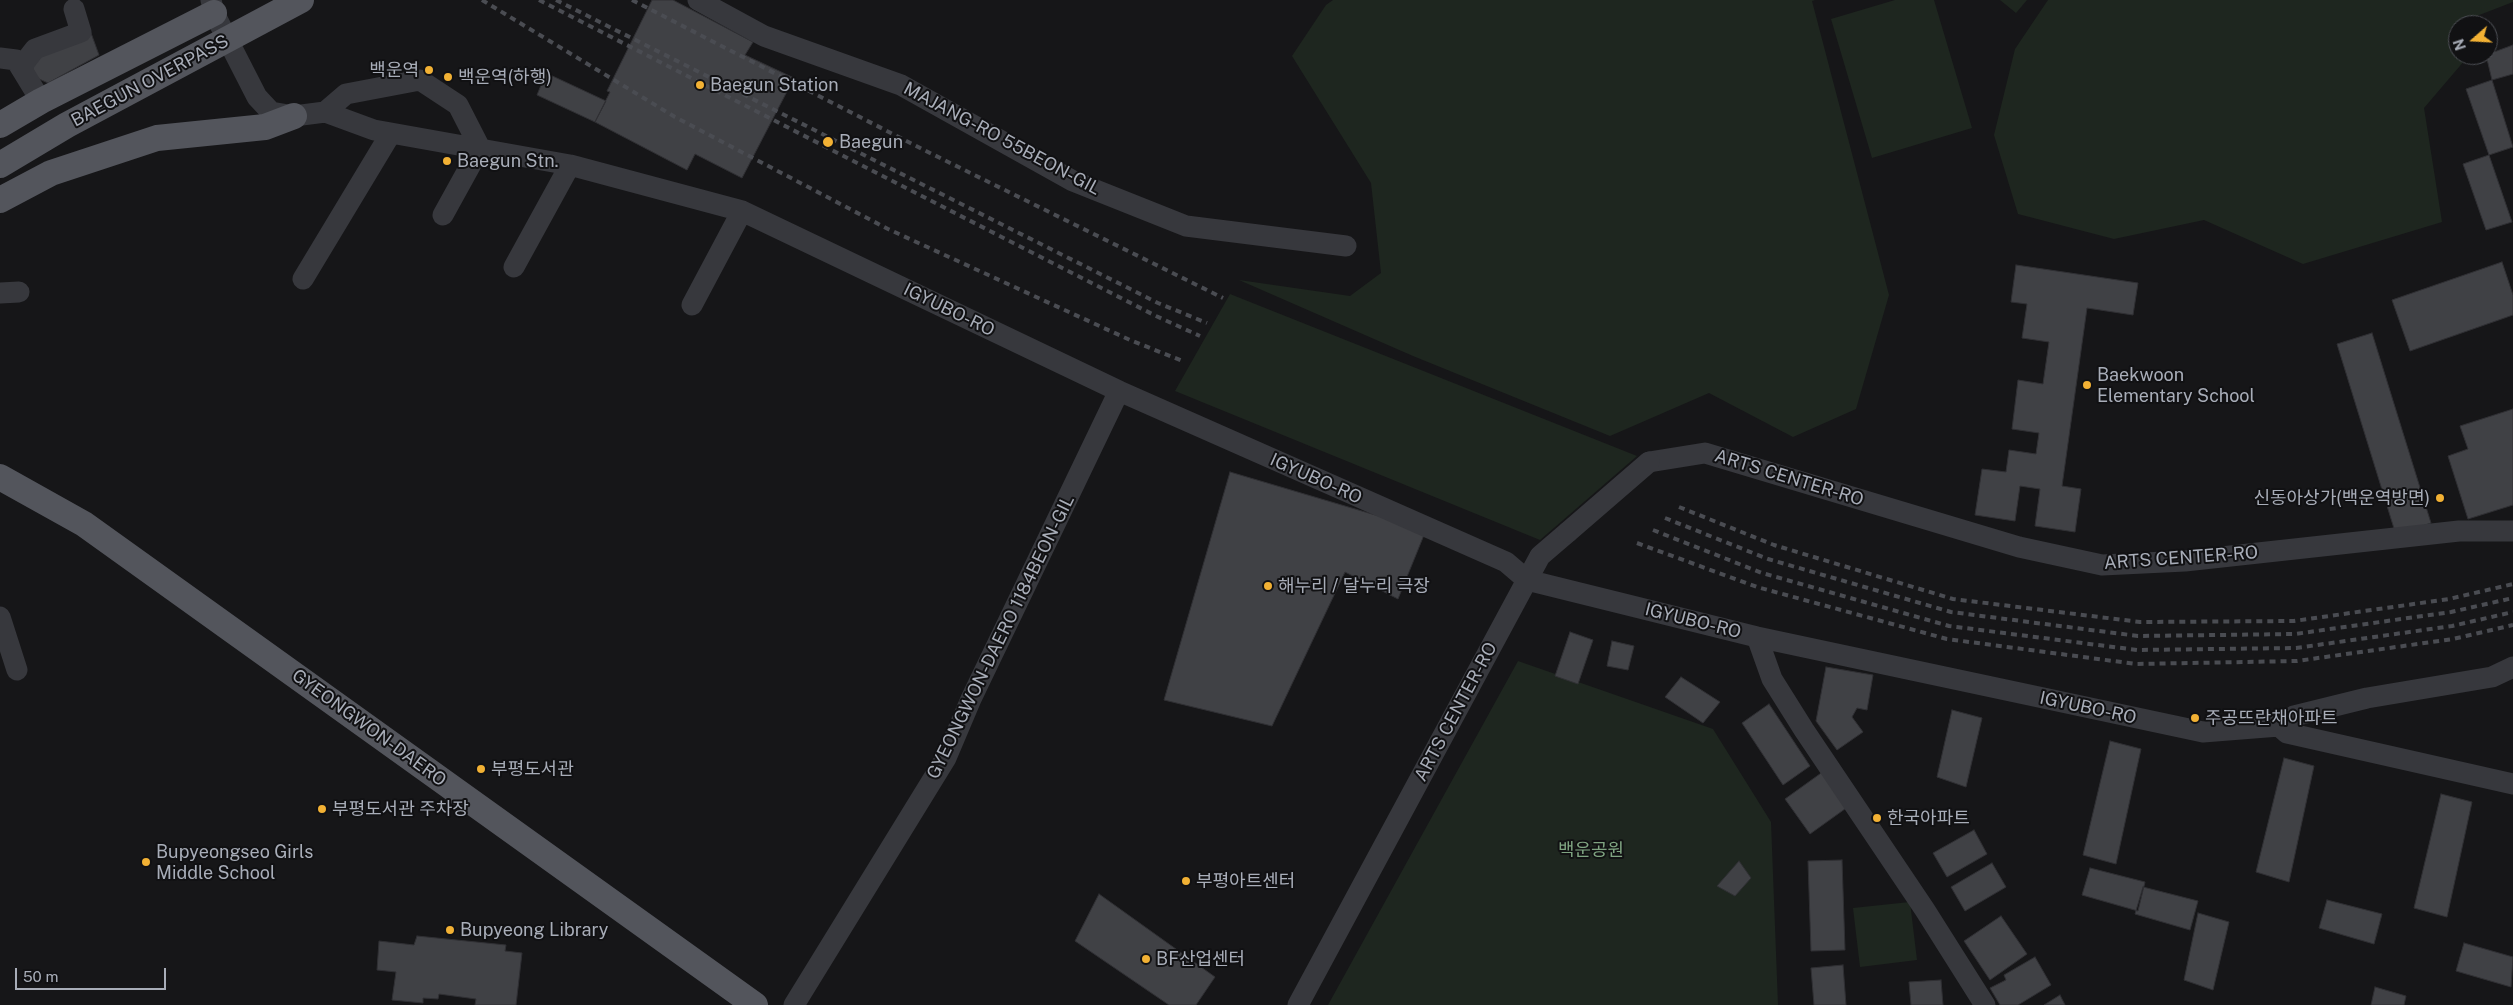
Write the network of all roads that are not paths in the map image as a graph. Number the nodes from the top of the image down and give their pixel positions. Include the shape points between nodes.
1 (301, 0) edge
2 (698, 0) edge
3 (212, 7) edge
4 (74, 9) dead end
5 (0, 58) edge
6 (20, 68) junction
7 (40, 101) junction
8 (325, 112) junction
9 (294, 116) junction
10 (0, 125) edge
11 (391, 133) junction
12 (480, 148) junction
13 (570, 164) junction
14 (0, 165) edge
15 (0, 200) edge
16 (742, 211) junction
17 (443, 215) dead end
18 (1346, 246) dead end
19 (514, 267) dead end
20 (303, 279) dead end
21 (692, 305) dead end
22 (1119, 391) junction
23 (0, 477) edge
24 (2513, 531) edge
25 (1527, 580) junction
26 (0, 617) edge
27 (1757, 638) junction
28 (2513, 667) edge
29 (18, 670) dead end
30 (2279, 726) junction
31 (2513, 784) edge
32 (756, 1005) edge
33 (794, 1005) edge
34 (1298, 1005) edge
35 (1985, 1005) edge

1 - 14 main road, BAEGUN OVERPASS, bridge via 66,125
2 - 18 street, MAJANG-RO 55BEON-GIL via 764,36 901,85 1073,181 1186,226
3 - 7 main road
3 - 9 street, IGYUBO-RO via 256,97 271,112
4 - 6 street via 81,32 35,49
5 - 6 street via 16,60
6 - 7 street
7 - 10 main road
8 - 9 street, IGYUBO-RO
8 - 11 street, IGYUBO-RO
8 - 12 street via 346,94 420,80 458,104
9 - 15 main road via 265,127 157,138 51,173
11 - 12 street, IGYUBO-RO
11 - 20 street
12 - 13 street, IGYUBO-RO
12 - 17 street
13 - 16 street, IGYUBO-RO
13 - 19 street
16 - 21 street
16 - 22 street, IGYUBO-RO
22 - 25 street, IGYUBO-RO via 1506,562
22 - 33 street, GYEONGWON-DAERO 1184BEON-GIL via 946,758
23 - 32 main road, GYEONGWON-DAERO via 84,524
24 - 25 street, ARTS CENTER-RO, bridge via 2459,531 2185,561 2102,564 2019,547 1705,453 1649,462 1540,556
25 - 27 street, IGYUBO-RO
25 - 34 street, ARTS CENTER-RO
26 - 29 street
27 - 30 street, IGYUBO-RO via 2176,728 2203,732
27 - 35 street via 1772,679
28 - 30 street via 2492,677 2358,700 2294,716
30 - 31 street, IGYUBO-RO via 2287,733

